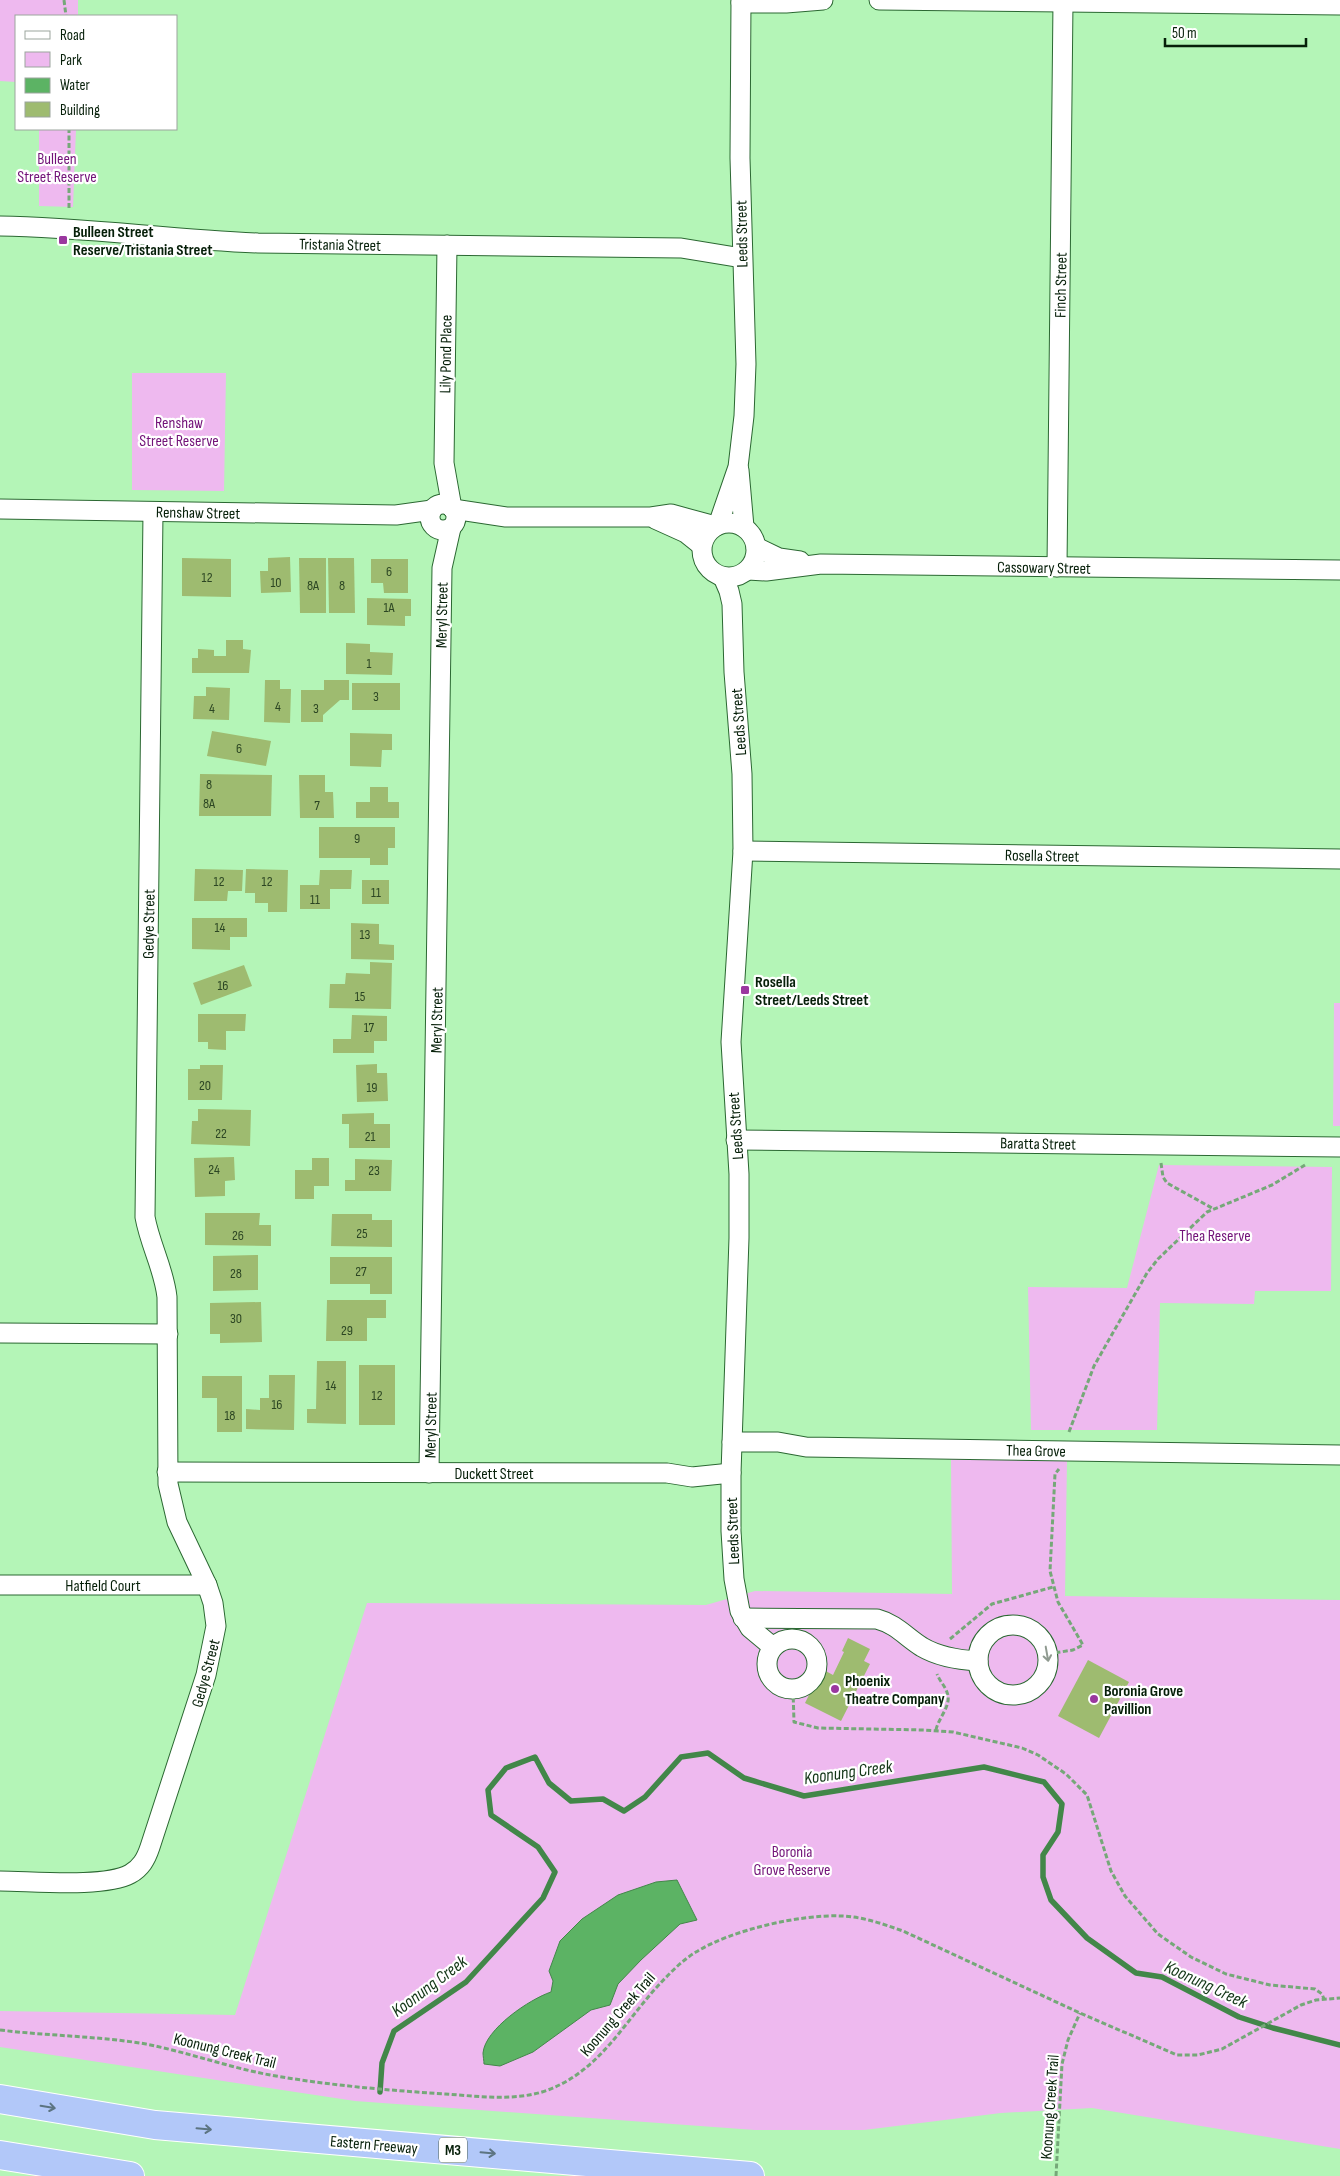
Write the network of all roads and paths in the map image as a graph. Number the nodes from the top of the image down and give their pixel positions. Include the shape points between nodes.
1 (64, 0) edge
2 (823, 0) edge
3 (879, 0) edge
4 (741, 1) edge
5 (1037, 1) edge
6 (1063, 2) junction
7 (1340, 5) edge
8 (66, 15) edge
9 (69, 130) edge
10 (69, 208) dead end
11 (0, 226) edge
12 (741, 238) junction
13 (447, 245) junction
14 (681, 248) junction
15 (742, 258) junction
16 (738, 467) junction
17 (0, 509) edge
18 (153, 512) junction
19 (442, 517) junction
20 (651, 518) junction
21 (717, 525) junction
22 (744, 527) junction
23 (701, 545) junction
24 (756, 546) junction
25 (822, 564) junction
26 (1057, 567) junction
27 (1340, 570) edge
28 (746, 571) junction
29 (723, 577) junction
30 (734, 634) junction
31 (743, 851) junction
32 (1340, 859) edge
33 (736, 1140) junction
34 (1340, 1147) edge
35 (1161, 1163) dead end
36 (1305, 1165) dead end
37 (1212, 1208) junction
38 (0, 1333) edge
39 (168, 1334) junction
40 (732, 1442) junction
41 (1068, 1451) junction
42 (1340, 1454) edge
43 (167, 1472) junction
44 (430, 1473) junction
45 (731, 1473) junction
46 (0, 1585) edge
47 (207, 1585) junction
48 (742, 1618) junction
49 (773, 1647) junction
50 (1048, 1654) junction
51 (978, 1661) junction
52 (793, 1690) junction
53 (0, 1881) edge
54 (1340, 1998) edge
55 (1324, 1999) junction
56 (1080, 2013) junction
57 (0, 2030) edge
58 (0, 2099) edge
59 (0, 2155) edge
60 (0, 2165) edge
61 (111, 2176) edge
62 (130, 2176) edge
63 (750, 2176) edge
64 (1056, 2176) edge

1 - 8 path
2 - 4 street via 786,3
3 - 5 street
4 - 12 street, Leeds Street
5 - 6 street
6 - 7 street
6 - 26 street, Finch Street
9 - 10 path
11 - 13 street, Tristania Street via 61,227 216,241
12 - 14 street, Tristania Street
12 - 15 street, Leeds Street
13 - 14 street, Tristania Street
13 - 19 street, Lily Pond Place
14 - 15 street, Tristania Street
15 - 16 street, Leeds Street via 746,364
16 - 21 street, Leeds Street
16 - 22 street, Leeds Street
17 - 18 street, Renshaw Street
18 - 19 street, Renshaw Street
18 - 39 street, Gedye Street via 144,1204 147,1229 166,1286
19 - 20 street, Renshaw Street
19 - 44 street, Meryl Street
20 - 21 street, Renshaw Street via 671,514
20 - 23 street, Renshaw Street via 686,533
21 - 22 street via 736,523
21 - 23 street
22 - 24 street
23 - 29 street via 708,568
24 - 25 street via 779,558
24 - 28 street via 753,563
25 - 26 street, Cassowary Street
25 - 28 street, Cassowary Street
26 - 27 street, Cassowary Street
28 - 29 street via 737,576
28 - 30 street, Leeds Street
29 - 30 street, Leeds Street via 732,604
30 - 31 street, Leeds Street
31 - 32 street, Rosella Street
31 - 33 street, Leeds Street via 731,1042
33 - 34 street, Baratta Street
33 - 40 street, Leeds Street via 739,1238
35 - 37 path via 1167,1183
36 - 37 path via 1272,1185
37 - 41 path via 1171,1245 1147,1273 1086,1384 1069,1432
38 - 39 street
39 - 43 street, Gedye Street
40 - 41 street, Thea Grove via 778,1442 806,1447
40 - 45 street, Leeds Street
41 - 42 street, Thea Grove
41 - 50 path via 1068,1469 1057,1469 1055,1474 1049,1563 1058,1602 1083,1645
43 - 44 street, Duckett Street
43 - 47 street, Gedye Street via 178,1522
44 - 45 street, Duckett Street via 667,1473 692,1477
45 - 48 street, Leeds Street via 734,1579
46 - 47 street, Hatfield Court
47 - 53 street, Gedye Street via 215,1616 211,1656 150,1848 142,1864 131,1874 112,1881
48 - 49 street
48 - 51 street via 876,1619 888,1622 931,1652
49 - 52 street via 768,1655 768,1672 778,1685
49 - 52 street via 788,1639 796,1639 811,1647 816,1654 814,1677 802,1688
50 - 51 street via 1039,1635 1030,1629 1010,1625 991,1633
50 -> 51 street via 1046,1674 1032,1690 1022,1694 1012,1695 992,1688 980,1672
52 - 55 path via 794,1722 818,1728 953,1732 1022,1748 1038,1755 1066,1774 1087,1795 1115,1878 1137,1911 1158,1934 1190,1958 1219,1971 1264,1984 1315,1990
54 - 55 path, Koonung Creek Trail
55 - 56 path, Koonung Creek Trail via 1294,2009 1222,2049 1198,2056 1177,2055
56 - 57 path, Koonung Creek Trail via 882,1923 841,1916 806,1918 749,1931 709,1945 688,1958 655,1989 597,2059 580,2073 556,2087 526,2095 394,2090 265,2074 128,2041
56 - 64 path, Koonung Creek Trail via 1064,2053
58 -> 63 highway, Eastern Freeway / M3 via 155,2125
59 - 62 highway
60 - 61 highway

